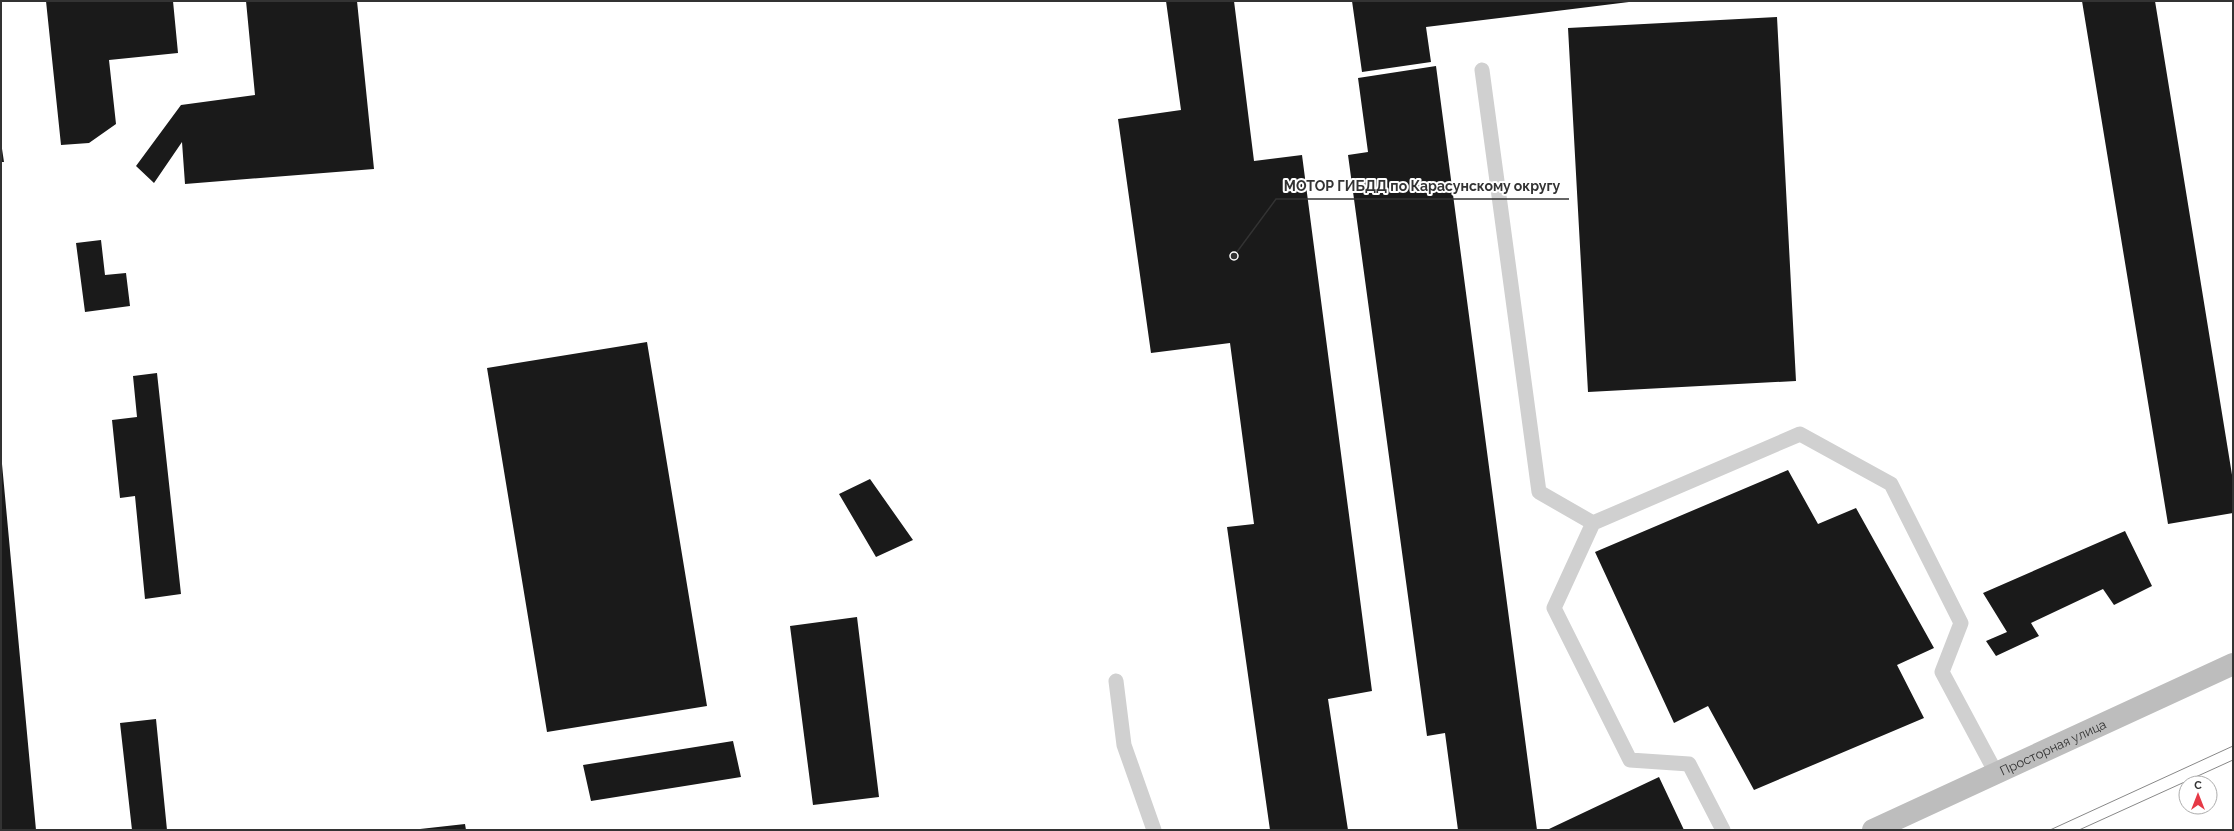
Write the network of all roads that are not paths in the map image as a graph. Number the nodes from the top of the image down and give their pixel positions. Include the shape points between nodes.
1 (1482, 70) dead end
2 (1593, 522) junction
3 (2233, 664) edge
4 (1116, 682) dead end
5 (1996, 773) junction
6 (1154, 830) edge
7 (1723, 830) edge
8 (1873, 830) edge

1 - 2 lane via 1539,492
2 - 5 lane via 1800,434 1891,484 1961,622 1942,672
2 - 7 lane via 1554,608 1630,760 1689,764
3 - 5 street, Просторная улица
4 - 6 lane via 1124,745
5 - 8 street, Просторная улица

